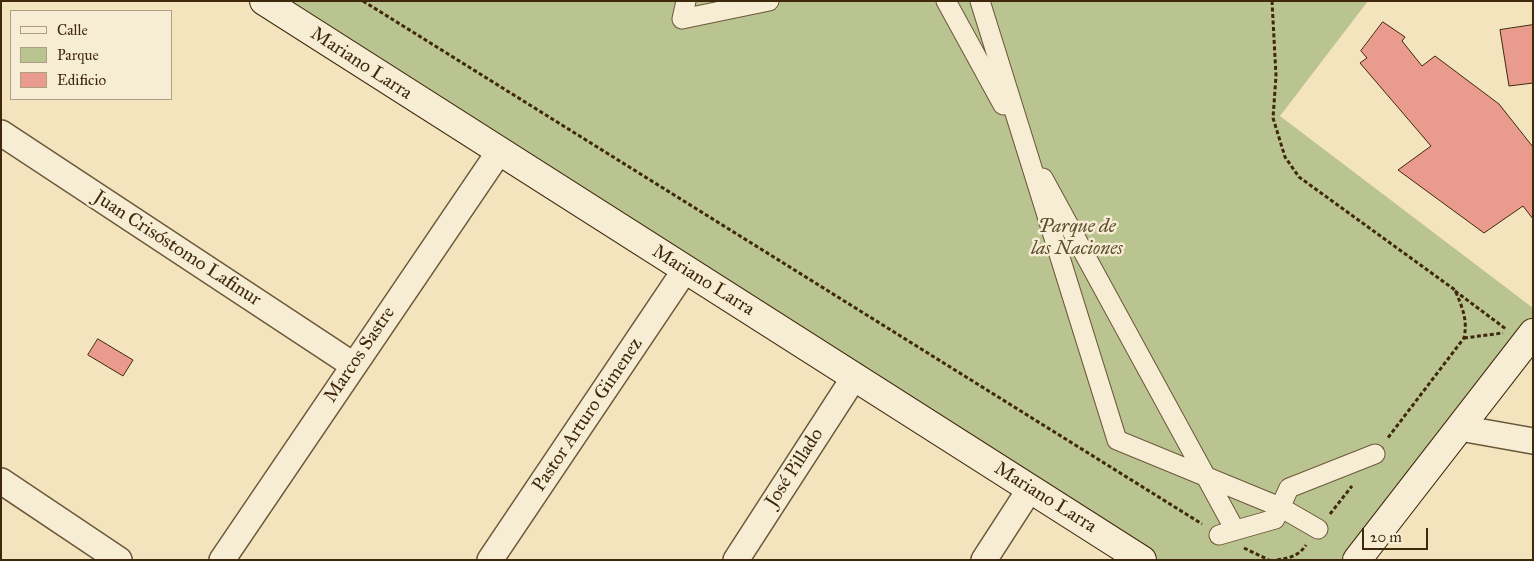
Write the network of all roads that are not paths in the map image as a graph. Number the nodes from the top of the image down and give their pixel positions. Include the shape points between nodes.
1 (264, 1) edge
2 (686, 1) edge
3 (769, 1) edge
4 (946, 1) edge
5 (980, 1) edge
6 (1, 133) edge
7 (1022, 140) junction
8 (499, 152) junction
9 (685, 270) junction
10 (1533, 333) edge
11 (353, 365) junction
12 (855, 376) junction
13 (1460, 428) junction
14 (1533, 441) edge
15 (1375, 454) road end
16 (1206, 476) junction
17 (1, 481) edge
18 (1030, 490) junction
19 (1280, 507) junction
20 (1318, 529) road end
21 (119, 560) edge
22 (222, 560) edge
23 (490, 560) edge
24 (736, 560) edge
25 (984, 560) edge
26 (1142, 560) edge
27 (1357, 560) edge

1 - 8 main road, Mariano Larra
2 - 3 street via 682,19
4 - 7 street
5 - 7 street
6 - 11 street, Juan Crisóstomo Lafinur
7 - 16 street
7 - 16 street via 1117,440
8 - 9 main road, Mariano Larra
8 - 11 street, Marcos Sastre
9 - 12 main road, Mariano Larra
9 - 23 street, Pastor Arturo Gimenez
10 - 13 main road
11 - 22 street, Marcos Sastre
12 - 18 main road, Mariano Larra
12 - 24 street, José Pillado
13 - 14 street
13 - 27 main road
15 - 19 street via 1288,488
16 - 19 street
16 - 19 street via 1227,532 1275,519
17 - 21 street
18 - 25 street
18 - 26 main road, Mariano Larra
19 - 20 street

